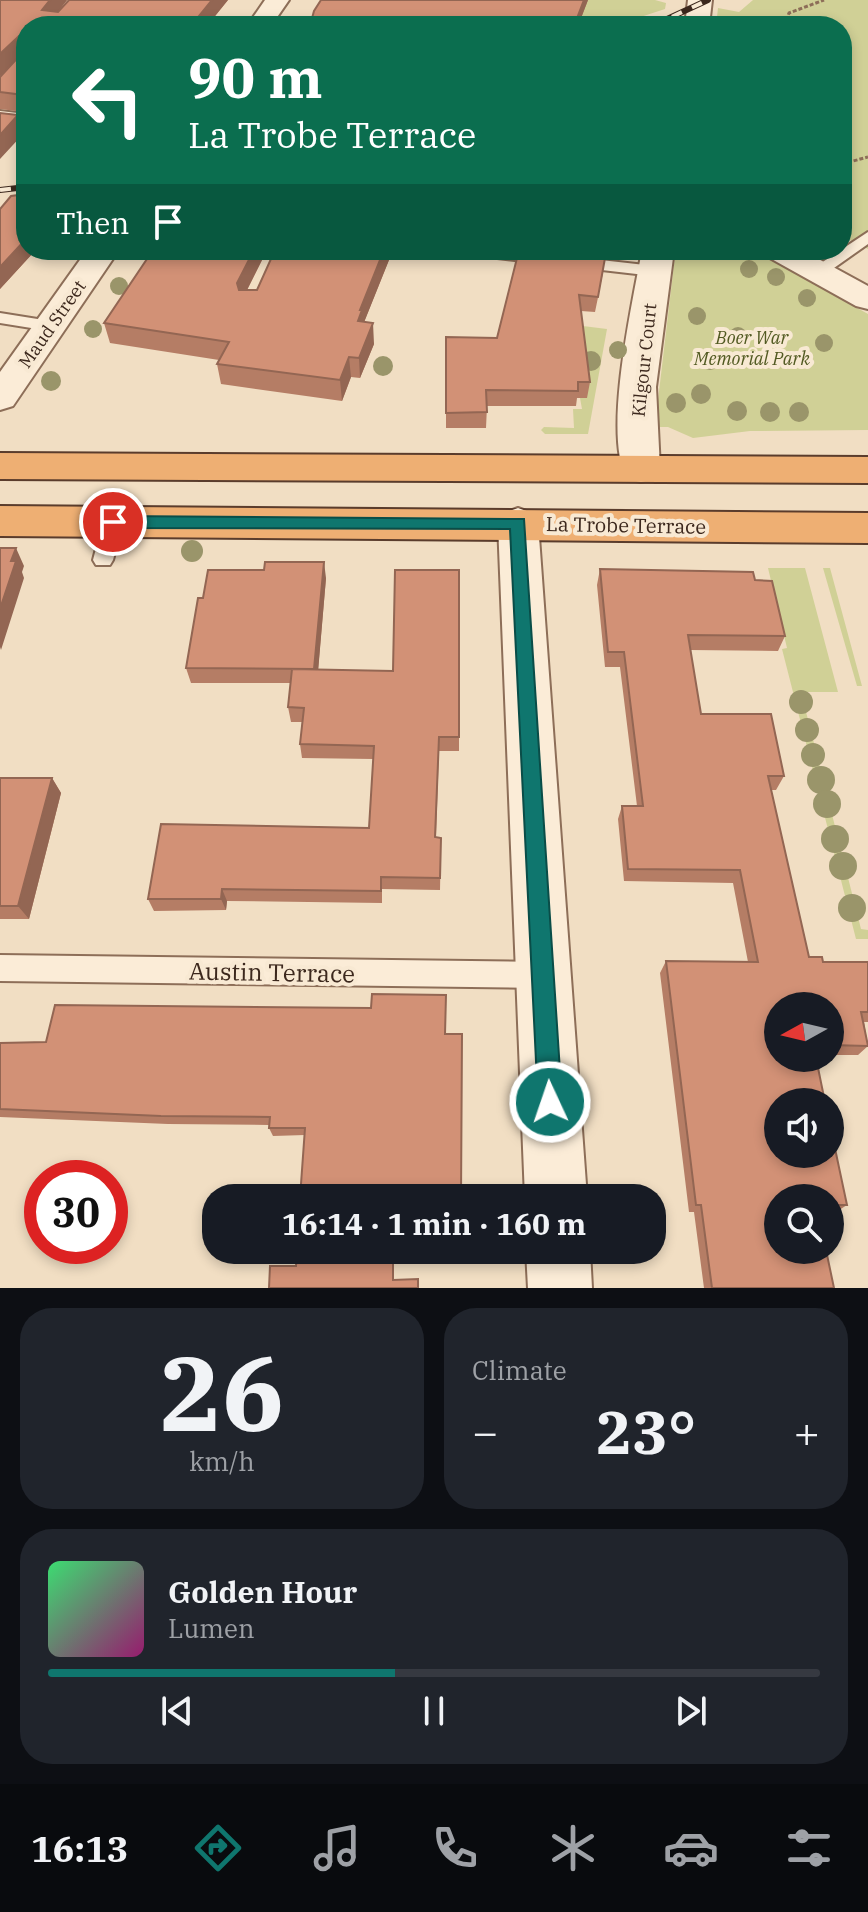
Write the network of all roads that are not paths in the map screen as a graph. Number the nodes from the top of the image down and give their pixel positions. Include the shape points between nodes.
1 (96, 260) edge
2 (821, 260) edge
3 (656, 261) edge
4 (854, 268) edge
5 (0, 318) edge
6 (50, 326) junction
7 (0, 398) edge
8 (0, 466) edge
9 (641, 469) junction
10 (868, 470) edge
11 (0, 521) edge
12 (113, 522) junction
13 (518, 523) junction
14 (868, 528) edge
15 (103, 560) dead end
16 (0, 968) edge
17 (543, 975) junction
18 (555, 1184) edge
19 (559, 1264) edge
20 (560, 1288) edge

1 - 6 street, Maud Street
2 - 4 street
3 - 9 street, Kilgour Court via 636,435
5 - 6 lane
6 - 7 street, Maud Street
8 - 9 highway
9 - 10 highway
11 - 12 highway, La Trobe Terrace
12 - 13 highway, La Trobe Terrace
12 - 15 lane
13 - 14 highway, La Trobe Terrace
13 - 17 street
16 - 17 lane, Austin Terrace
17 - 18 street
19 - 20 street

